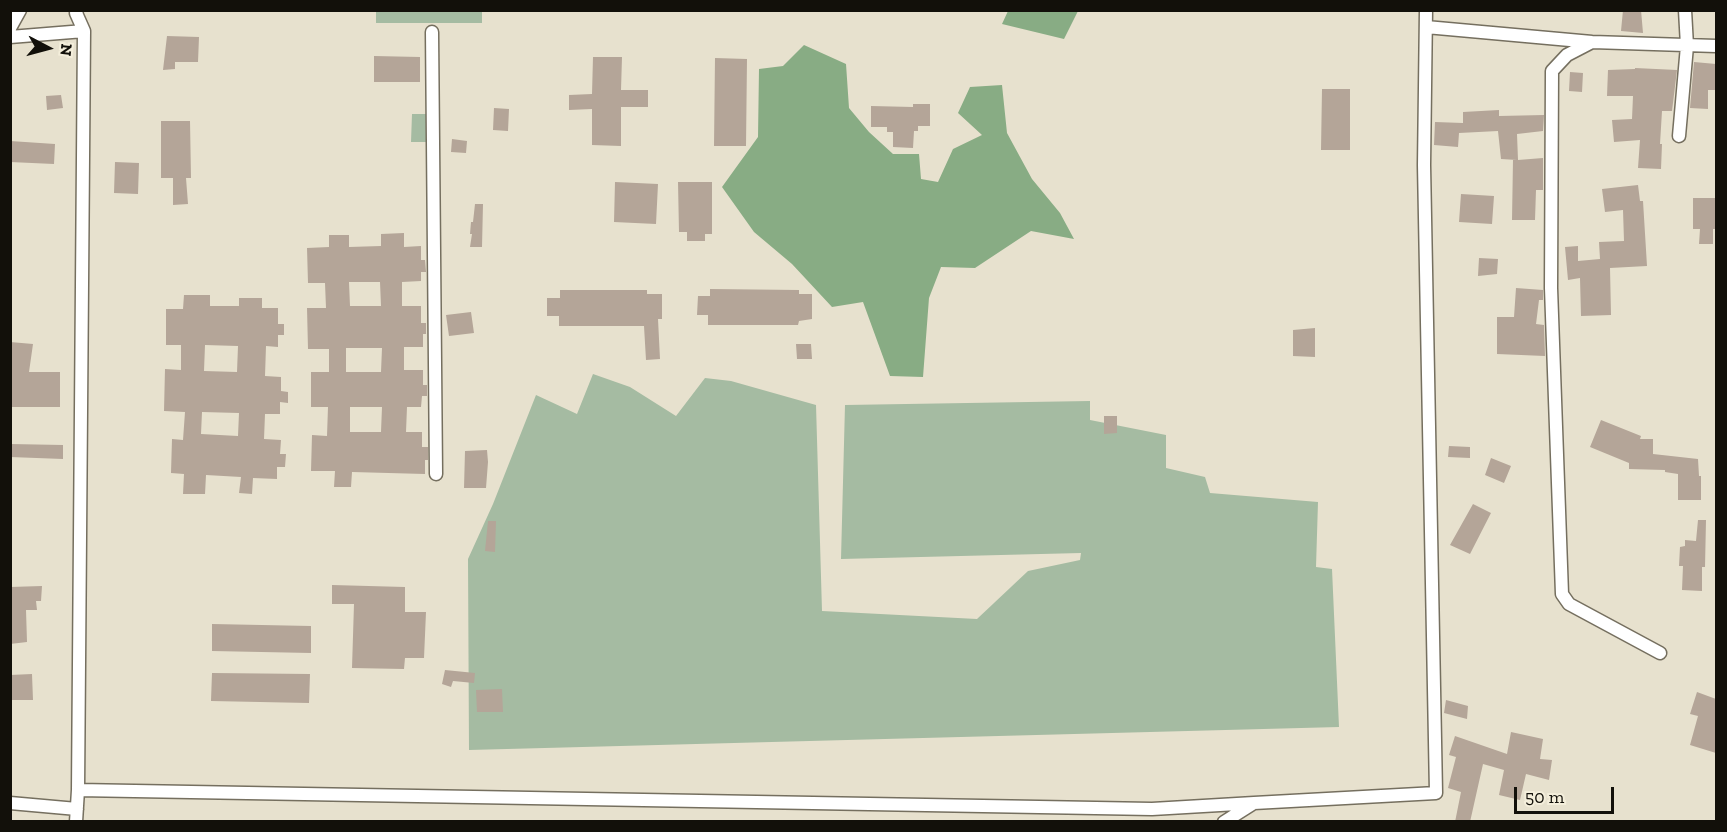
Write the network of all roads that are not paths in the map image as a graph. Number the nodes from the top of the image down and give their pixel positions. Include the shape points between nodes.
1 (20, 10) edge
2 (77, 10) edge
3 (1426, 10) edge
4 (1685, 10) edge
5 (1426, 27) junction
6 (10, 28) edge
7 (84, 31) junction
8 (432, 32) dead end
9 (10, 37) edge
10 (1592, 42) junction
11 (1687, 45) junction
12 (1716, 46) edge
13 (1679, 136) dead end
14 (436, 474) dead end
15 (1660, 653) dead end
16 (78, 790) junction
17 (10, 803) edge
18 (1254, 803) junction
19 (76, 815) edge
20 (1224, 822) edge

1 - 6 street
2 - 7 street
3 - 5 street
4 - 11 street
5 - 10 street
5 - 18 street via 1424,177 1436,793
7 - 9 street
7 - 16 street
8 - 14 street
10 - 11 street
10 - 15 street via 1567,55 1552,71 1551,288 1562,594 1569,604
11 - 12 street
11 - 13 street
16 - 18 street via 1152,809
16 - 19 street
17 - 19 street
18 - 20 street

